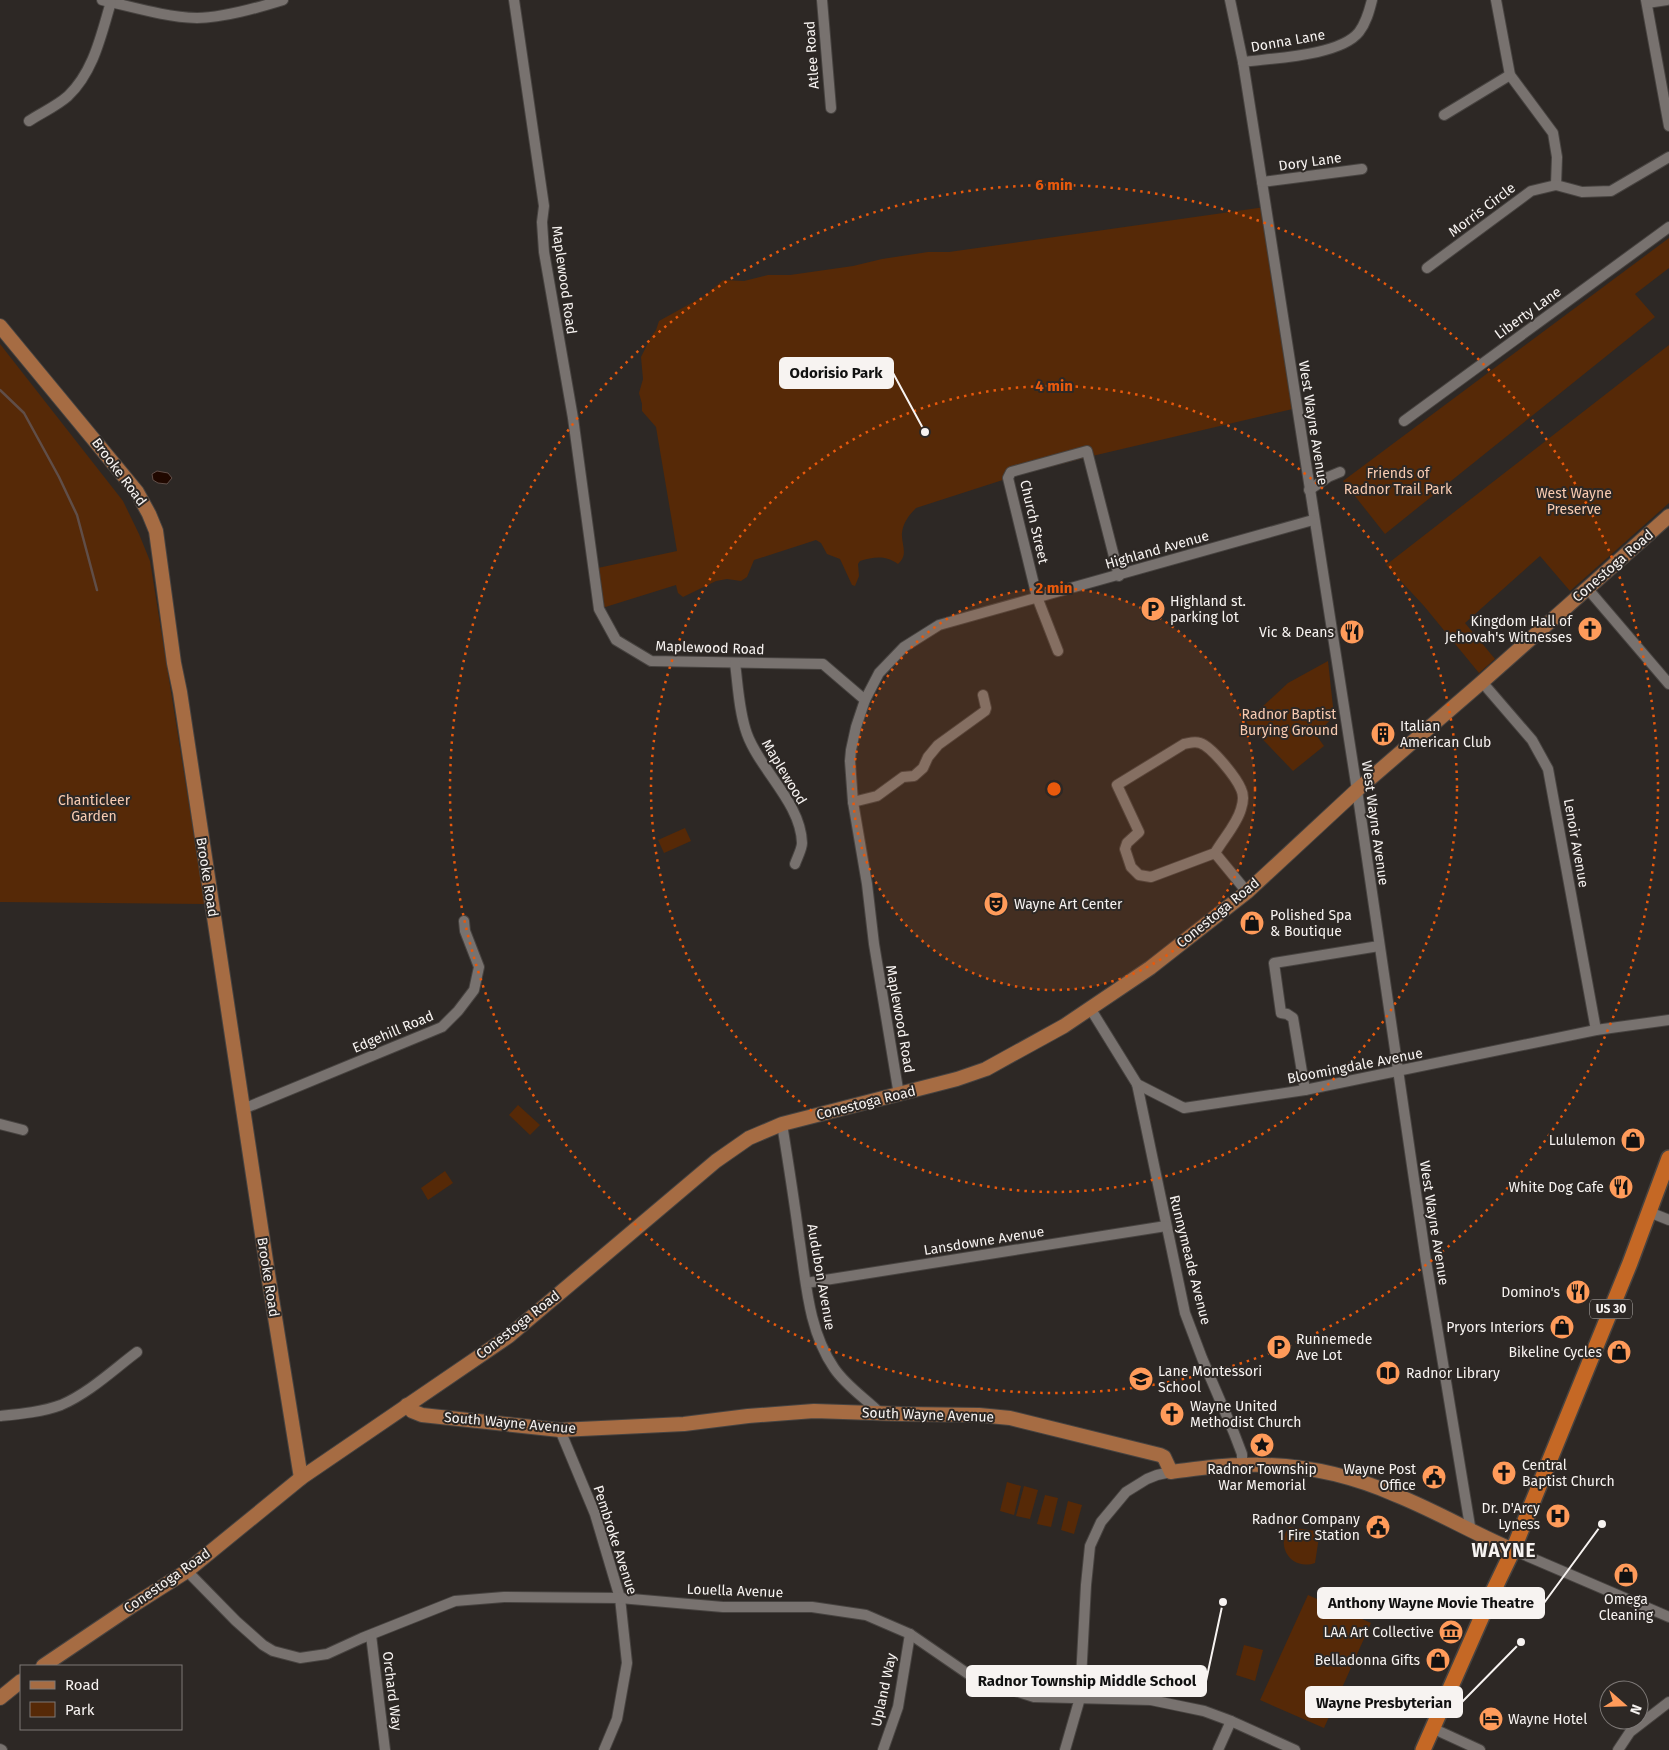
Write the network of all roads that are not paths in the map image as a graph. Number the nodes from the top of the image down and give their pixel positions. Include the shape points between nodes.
1 (283, 0) edge
2 (514, 0) edge
3 (822, 0) edge
4 (1230, 0) edge
5 (1372, 0) edge
6 (1496, 0) edge
7 (1667, 0) edge
8 (106, 1) edge
9 (1647, 2) edge
10 (1243, 62) junction
11 (1510, 75) junction
12 (831, 108) dead end
13 (1444, 115) dead end
14 (29, 122) dead end
15 (1669, 126) edge
16 (1669, 157) edge
17 (1362, 169) dead end
18 (1262, 182) junction
19 (1556, 185) junction
20 (1669, 227) edge
21 (1427, 268) dead end
22 (0, 326) edge
23 (1404, 420) dead end
24 (1340, 472) dead end
25 (1309, 490) junction
26 (1313, 520) junction
27 (1667, 522) edge
28 (1119, 576) junction
29 (1587, 588) junction
30 (1037, 597) junction
31 (1058, 651) dead end
32 (735, 663) junction
33 (1482, 682) junction
34 (1669, 684) edge
35 (983, 695) dead end
36 (865, 700) junction
37 (1357, 790) junction
38 (853, 802) junction
39 (1215, 853) junction
40 (795, 864) dead end
41 (1247, 892) junction
42 (464, 921) dead end
43 (1379, 946) junction
44 (1090, 1008) junction
45 (1669, 1020) edge
46 (1596, 1030) junction
47 (1397, 1071) junction
48 (1137, 1084) junction
49 (1305, 1090) junction
50 (899, 1094) junction
51 (243, 1109) junction
52 (0, 1124) edge
53 (782, 1124) junction
54 (23, 1130) dead end
55 (1669, 1158) edge
56 (1649, 1212) junction
57 (1669, 1220) edge
58 (1166, 1226) junction
59 (806, 1283) junction
60 (137, 1352) dead end
61 (407, 1405) junction
62 (880, 1413) junction
63 (0, 1416) edge
64 (560, 1430) junction
65 (1242, 1465) junction
66 (1171, 1472) junction
67 (301, 1478) junction
68 (1471, 1532) junction
69 (1513, 1550) junction
70 (187, 1572) junction
71 (620, 1598) junction
72 (1669, 1617) edge
73 (910, 1634) junction
74 (371, 1635) junction
75 (44, 1665) edge
76 (20, 1683) edge
77 (0, 1698) edge
78 (1080, 1698) junction
79 (1669, 1702) edge
80 (1231, 1721) junction
81 (1432, 1728) junction
82 (385, 1750) edge
83 (604, 1750) edge
84 (883, 1750) edge
85 (1065, 1750) edge
86 (1218, 1750) edge
87 (1296, 1750) edge
88 (1423, 1750) edge
89 (1480, 1750) edge
90 (1618, 1750) edge

1 - 8 street via 198,18
2 - 32 street, Maplewood Road via 544,206 544,252 573,418 599,609 616,640 651,661
3 - 12 street, Atlee Road
4 - 10 street, West Wayne Avenue
5 - 10 street, Donna Lane via 1358,34 1340,45 1325,51
6 - 11 street
7 - 9 street
8 - 14 street via 95,55 86,73 68,97
9 - 15 street
10 - 18 street, West Wayne Avenue
11 - 13 street
11 - 19 street via 1552,133 1557,157
16 - 19 street, Morris Circle via 1611,191 1582,192
17 - 18 street, Dory Lane
18 - 25 street, West Wayne Avenue
19 - 21 street, Morris Circle via 1531,191
20 - 23 street, Liberty Lane
22 - 51 main road, Brooke Road via 137,492 156,531
24 - 25 street
25 - 26 street, West Wayne Avenue
26 - 28 street, Highland Avenue
26 - 37 street, West Wayne Avenue
27 - 29 main road, Conestoga Road
28 - 30 street, Highland Avenue
28 - 30 street, Church Street via 1087,451 1011,472 1008,478
29 - 33 main road, Conestoga Road
29 - 34 street
30 - 31 street, Church Street
30 - 36 street, Highland Avenue via 939,625 904,647 879,673
32 - 36 street, Maplewood Road via 823,664
32 - 40 street, Maplewood via 747,734 790,805 797,824 802,844
33 - 37 main road, Conestoga Road
33 - 46 street, Lenoir Avenue via 1532,740 1548,768
35 - 38 street via 984,711 938,745 914,776 902,778 877,796
36 - 38 street, Maplewood Road via 851,750
37 - 41 main road, Conestoga Road
37 - 43 street, West Wayne Avenue
38 - 50 street, Maplewood Road
39 - 39 street via 1239,814 1242,792 1221,760 1202,743 1184,744 1117,785 1140,832 1125,849 1139,875 1151,877
39 - 41 street
41 - 44 main road, Conestoga Road via 1150,968
42 - 51 street, Edgehill Road via 479,967 474,990 442,1027
43 - 47 street, West Wayne Avenue
43 - 49 street via 1274,963 1281,1013 1292,1018
44 - 48 street
44 - 50 main road, Conestoga Road via 986,1069
45 - 46 street, Bloomingdale Avenue
46 - 47 street, Bloomingdale Avenue
47 - 49 street, Bloomingdale Avenue
47 - 68 street, West Wayne Avenue
48 - 49 street, Bloomingdale Avenue via 1184,1108
48 - 58 street, Runnymeade Avenue
50 - 53 main road, Conestoga Road
51 - 67 main road, Brooke Road
52 - 54 street
53 - 59 street, Audubon Avenue
53 - 61 main road, Conestoga Road via 729,1151 509,1336
55 - 56 highway, US 30
56 - 57 street
56 - 69 highway, US 30
58 - 59 street, Lansdowne Avenue
58 - 65 street, Runnymeade Avenue via 1186,1313 1242,1454
59 - 62 street, Audubon Avenue via 816,1336 824,1352 847,1384
60 - 63 street via 90,1388 61,1404 35,1412
61 - 64 main road, South Wayne Avenue via 422,1415
61 - 67 main road, Conestoga Road
62 - 64 main road, South Wayne Avenue via 814,1411 684,1424
62 - 66 main road, South Wayne Avenue via 1010,1418 1160,1455
64 - 71 street, Pembroke Avenue via 595,1514
65 - 66 main road
65 - 68 main road via 1301,1467 1354,1480 1396,1495
66 - 78 street via 1147,1479 1126,1492 1101,1522 1090,1546
67 - 70 main road, Conestoga Road
68 - 69 main road
69 - 72 street
69 - 81 highway, US 30
70 - 74 street, Louella Avenue via 236,1621 273,1651 300,1658 312,1657
70 - 75 main road, Conestoga Road
71 - 73 street, Louella Avenue via 723,1607 812,1607 866,1615
71 - 74 street, Louella Avenue via 504,1597 455,1601
71 - 83 street, Pembroke Avenue via 627,1664 617,1719
73 - 78 street, Louella Avenue via 974,1678 1034,1697
73 - 84 street, Upland Way via 898,1707
74 - 82 street, Orchard Way
76 - 77 main road
78 - 80 street, Louella Avenue via 1151,1700 1204,1711
78 - 85 street
79 - 90 street via 1630,1732
80 - 86 street
80 - 87 street, Louella Avenue
81 - 88 highway, US 30
81 - 89 street

